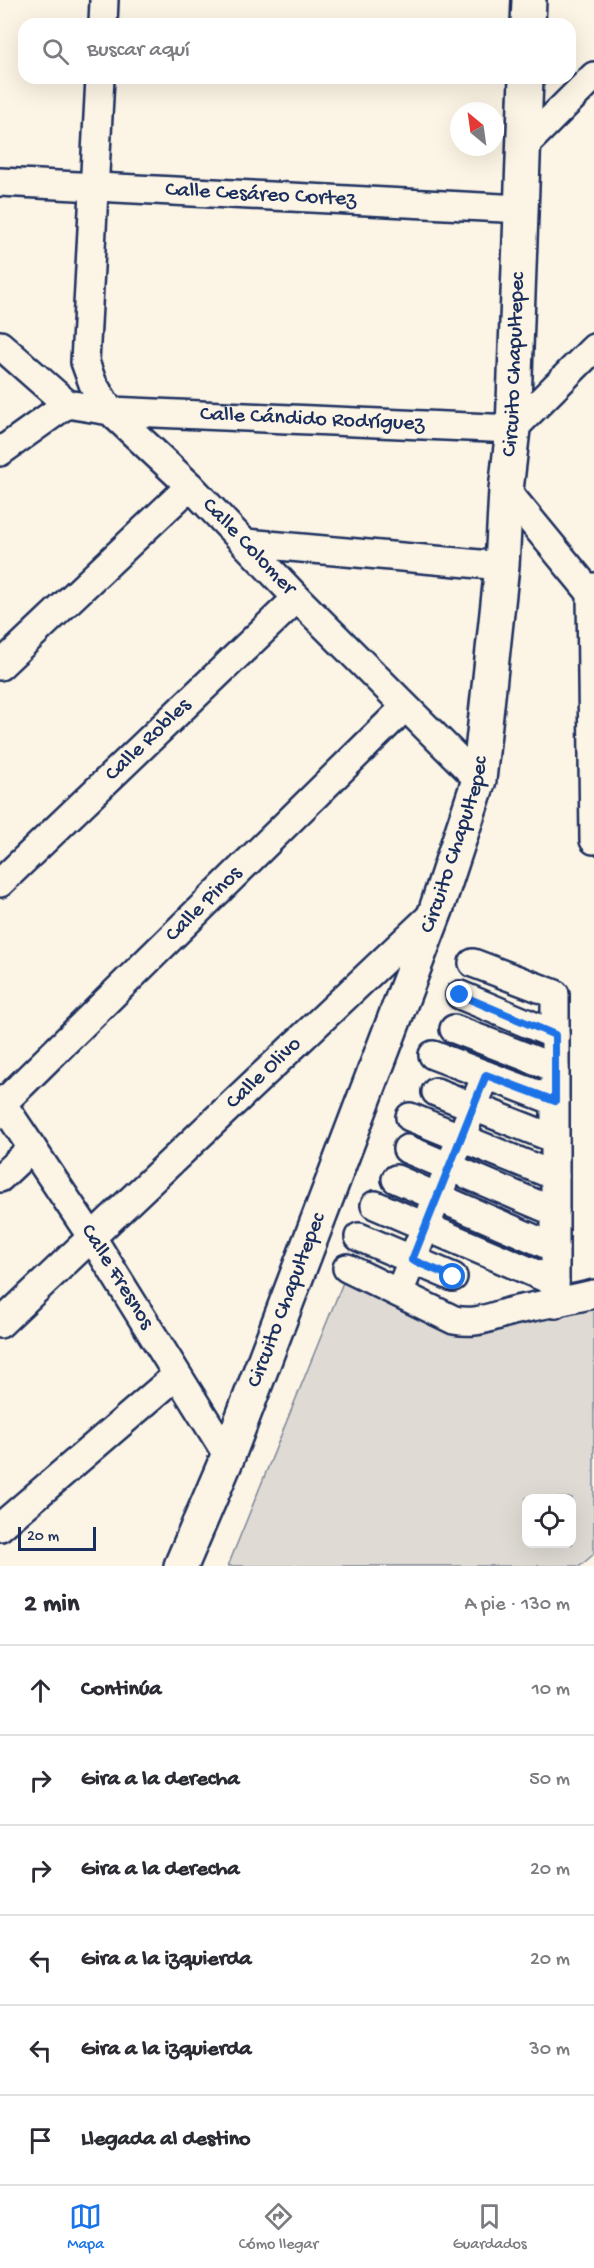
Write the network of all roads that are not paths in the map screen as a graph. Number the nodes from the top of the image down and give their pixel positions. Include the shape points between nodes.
1 (104, 0) edge
2 (529, 0) edge
3 (103, 18) edge
4 (528, 18) edge
5 (594, 76) edge
6 (100, 84) edge
7 (526, 84) edge
8 (523, 147) junction
9 (0, 182) edge
10 (95, 188) junction
11 (521, 209) junction
12 (0, 345) edge
13 (594, 348) edge
14 (67, 404) junction
15 (110, 411) junction
16 (513, 429) junction
17 (0, 452) edge
18 (190, 486) junction
19 (506, 490) junction
20 (246, 543) junction
21 (502, 566) junction
22 (593, 593) edge
23 (297, 598) junction
24 (0, 666) edge
25 (405, 708) junction
26 (479, 780) junction
27 (594, 840) edge
28 (0, 884) edge
29 (436, 910) junction
30 (473, 963) dead end
31 (460, 995) dead end
32 (454, 1029) dead end
33 (555, 1035) junction
34 (433, 1055) dead end
35 (555, 1068) junction
36 (486, 1075) junction
37 (436, 1092) dead end
38 (555, 1101) junction
39 (1, 1102) edge
40 (473, 1107) junction
41 (410, 1117) dead end
42 (461, 1138) junction
43 (555, 1139) junction
44 (32, 1148) junction
45 (407, 1149) dead end
46 (449, 1167) junction
47 (555, 1176) junction
48 (0, 1178) edge
49 (396, 1179) dead end
50 (437, 1197) junction
51 (375, 1205) dead end
52 (555, 1212) junction
53 (426, 1226) junction
54 (92, 1236) junction
55 (358, 1236) dead end
56 (555, 1248) junction
57 (412, 1260) junction
58 (347, 1268) dead end
59 (453, 1277) dead end
60 (399, 1293) junction
61 (555, 1293) junction
62 (594, 1294) edge
63 (0, 1324) edge
64 (177, 1375) junction
65 (228, 1456) junction
66 (0, 1527) edge
67 (181, 1566) edge

1 - 3 street
2 - 4 street
5 - 8 street
6 - 10 street, Calle Colomer
7 - 8 street, Circuito Chapultepec
8 - 11 street, Circuito Chapultepec
9 - 10 street, Calle Cesáreo Cortez
10 - 11 street, Calle Cesáreo Cortez
10 - 15 street, Calle Colomer via 85,362
11 - 16 street, Circuito Chapultepec
12 - 14 street
13 - 16 street
14 - 15 street
14 - 17 street
15 - 16 street, Calle Cándido Rodríguez
15 - 18 street, Calle Colomer
16 - 19 street, Circuito Chapultepec
18 - 20 street, Calle Colomer
18 - 24 street
19 - 21 street, Circuito Chapultepec
19 - 22 street
20 - 21 street
20 - 23 street, Calle Colomer
21 - 26 street, Circuito Chapultepec
22 - 27 street
23 - 25 street, Calle Colomer
23 - 28 street, Calle Robles
25 - 26 street, Calle Colomer
25 - 39 street, Calle Pinos
26 - 29 street, Circuito Chapultepec
29 - 54 street, Calle Olivo
29 - 65 street, Circuito Chapultepec
30 - 33 street via 555,994
31 - 33 street
32 - 35 street
33 - 35 street
34 - 36 street
35 - 38 street
36 - 38 street
36 - 40 street
37 - 40 street
38 - 43 street
39 - 44 street, Calle Fresnos
40 - 42 street
40 - 43 street
41 - 42 street
42 - 46 street
42 - 47 street
43 - 47 street
44 - 48 street
44 - 54 street, Calle Fresnos
45 - 46 street
46 - 50 street
46 - 52 street
47 - 52 street
49 - 50 street
50 - 53 street
50 - 56 street
51 - 53 street
52 - 56 street
53 - 57 street
53 - 61 street
54 - 63 street, Calle Olivo
54 - 64 street, Calle Fresnos
55 - 57 street
56 - 61 street
57 - 59 street
57 - 60 street
58 - 60 street
60 - 61 street via 467,1323 489,1320
61 - 62 street
64 - 65 street, Calle Fresnos
64 - 66 street
65 - 67 street, Circuito Chapultepec

